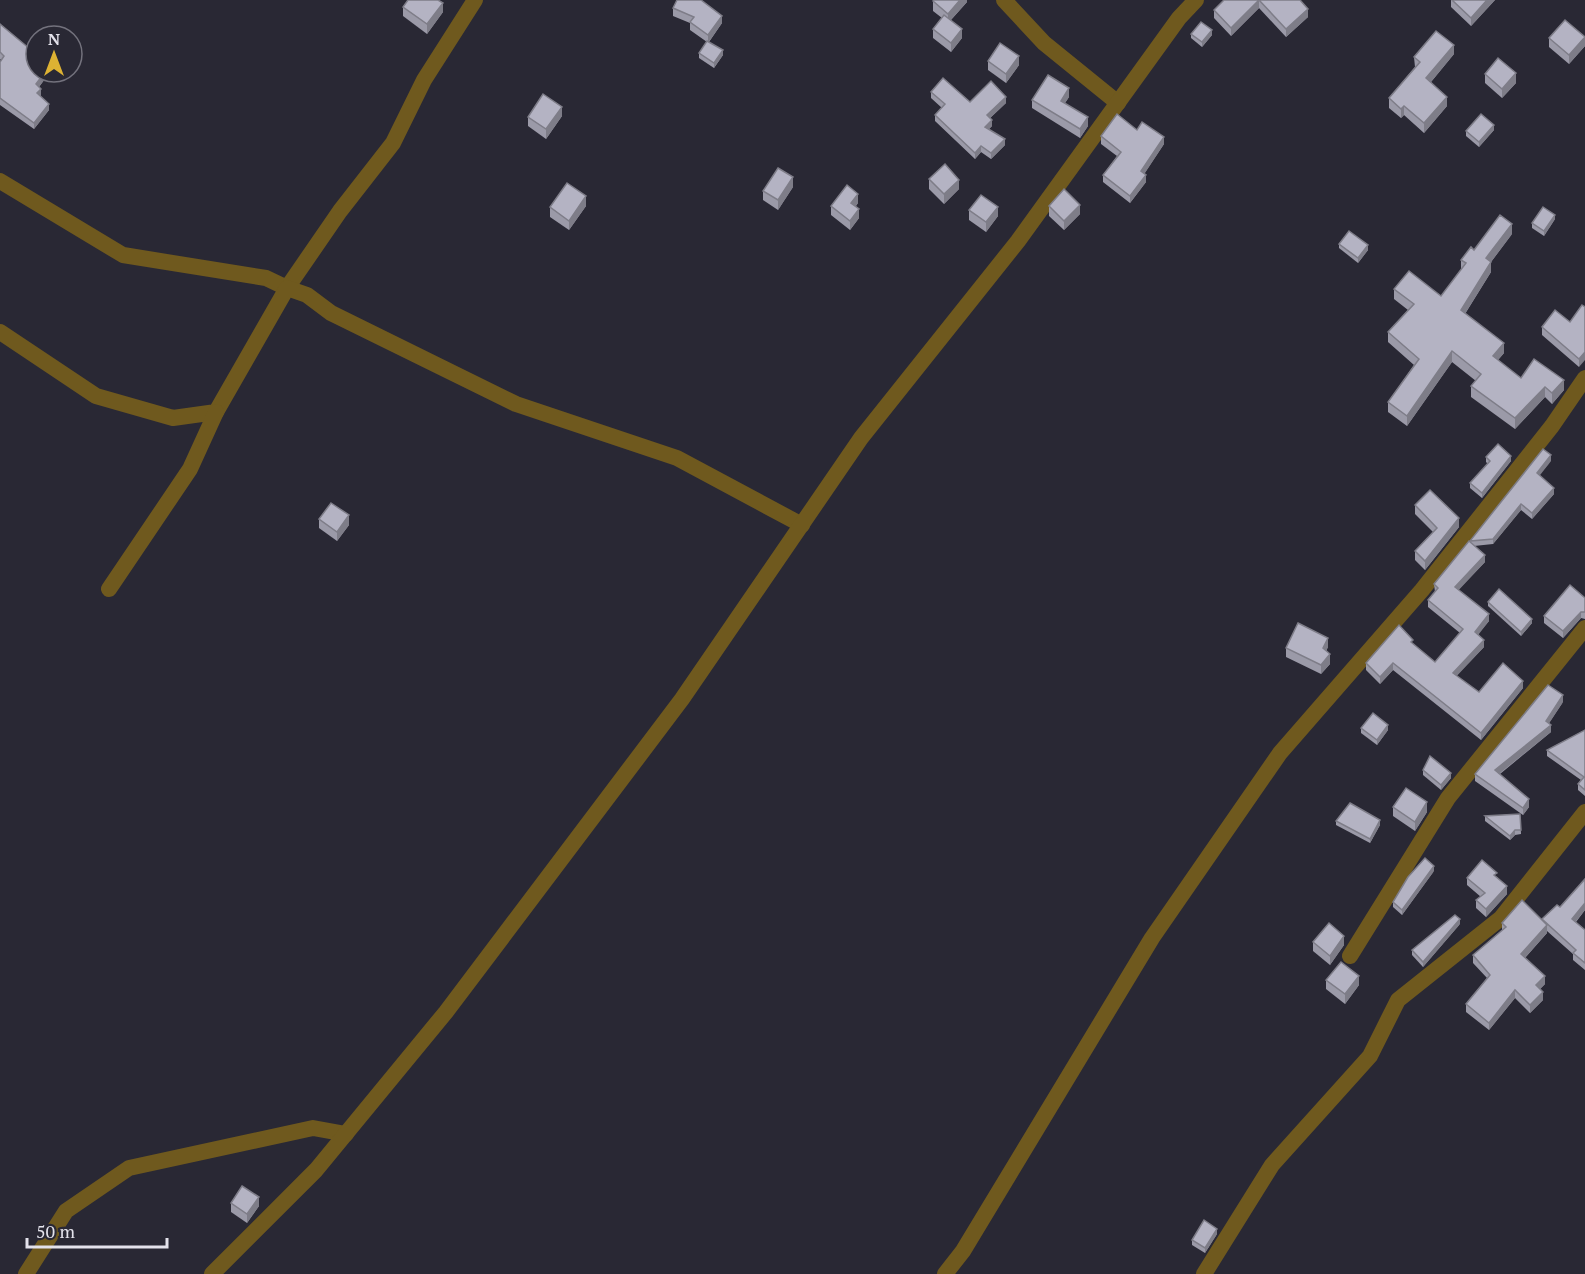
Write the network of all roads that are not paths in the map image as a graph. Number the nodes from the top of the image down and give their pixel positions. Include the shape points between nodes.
1 (475, 0) edge
2 (1005, 0) edge
3 (1196, 0) edge
4 (1118, 103) junction
5 (0, 181) edge
6 (287, 288) junction
7 (0, 332) edge
8 (1585, 378) edge
9 (216, 412) junction
10 (801, 525) junction
11 (109, 589) dead end
12 (1585, 628) edge
13 (1585, 812) edge
14 (1350, 956) dead end
15 (346, 1134) junction
16 (26, 1274) edge
17 (212, 1274) edge
18 (945, 1274) edge
19 (1204, 1274) edge

1 - 6 street via 424,80 393,143
2 - 4 street via 1044,43
3 - 4 street
4 - 10 street via 1018,241 861,438
5 - 6 street via 123,255 266,278
6 - 9 street
6 - 10 street via 516,404 677,458
7 - 9 street via 96,396 173,418
8 - 18 street via 1552,426 1422,590 1280,753 1152,939 969,1241
9 - 11 street via 190,469
10 - 15 street via 682,699 446,1012
12 - 14 street via 1448,798
13 - 19 street via 1501,918 1398,1000 1370,1056 1272,1165
15 - 16 street via 313,1128 129,1168 66,1211
15 - 17 street via 316,1170

